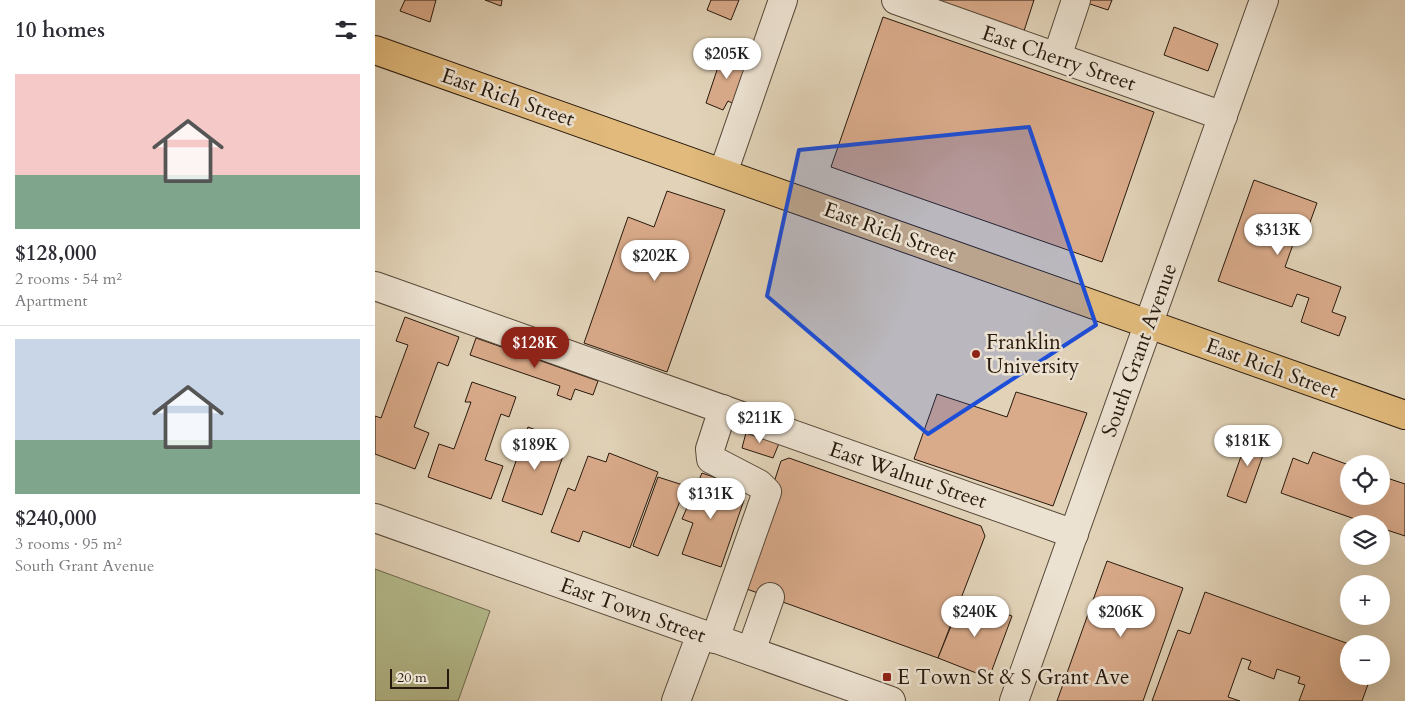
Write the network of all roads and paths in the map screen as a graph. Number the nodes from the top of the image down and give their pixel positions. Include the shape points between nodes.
1 (783, 0) edge
2 (896, 0) edge
3 (1076, 0) edge
4 (1264, 0) edge
5 (375, 50) edge
6 (1057, 57) junction
7 (1223, 116) junction
8 (723, 173) junction
9 (375, 286) edge
10 (1149, 324) junction
11 (723, 409) junction
12 (1405, 415) edge
13 (375, 518) edge
14 (1074, 534) junction
15 (770, 597) dead end
16 (708, 636) junction
17 (751, 652) junction
18 (677, 701) edge
19 (891, 701) edge
20 (1014, 701) edge

1 - 8 street
2 - 6 street, East Cherry Street
3 - 6 street
4 - 7 street, South Grant Avenue
5 - 8 main road, East Rich Street
6 - 7 street, East Cherry Street
7 - 10 street, South Grant Avenue
8 - 10 main road, East Rich Street
9 - 11 street, East Walnut Street
10 - 12 main road, East Rich Street
10 - 14 street, South Grant Avenue
11 - 14 street, East Walnut Street
11 - 16 street via 710,449 711,459 759,484 767,492
13 - 16 street, East Town Street
14 - 20 street, South Grant Avenue
15 - 17 street
16 - 17 street, East Town Street
16 - 18 street
17 - 19 street, East Town Street

